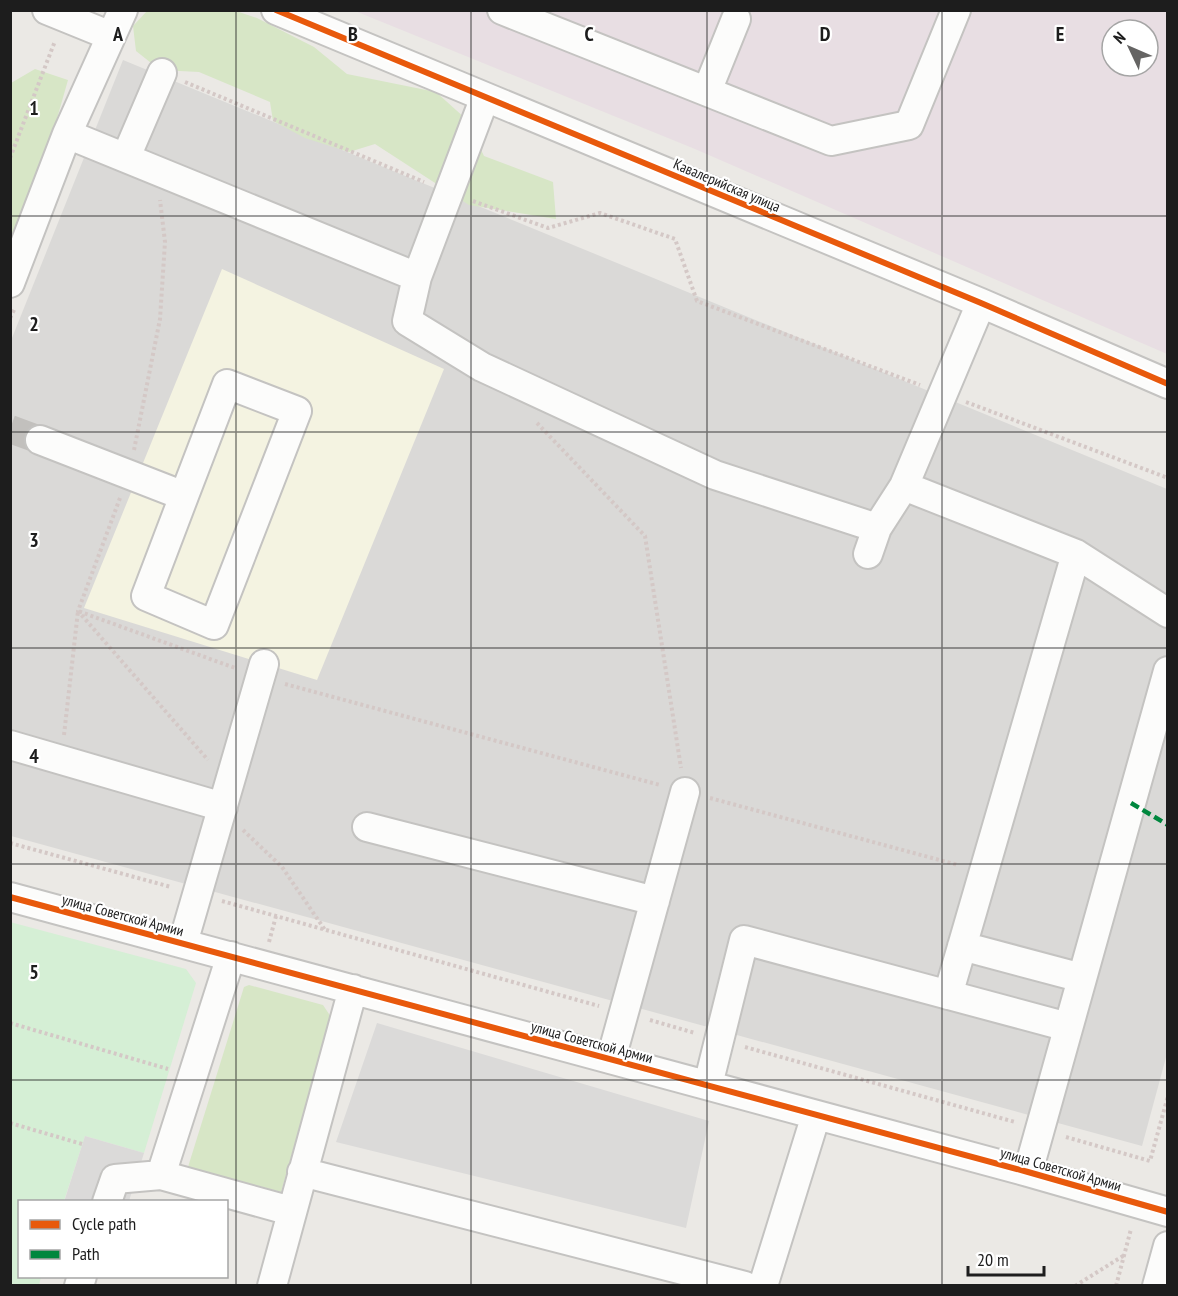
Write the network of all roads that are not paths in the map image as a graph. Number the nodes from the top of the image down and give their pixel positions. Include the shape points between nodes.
1 (276, 10) edge
2 (502, 10) edge
3 (956, 10) edge
4 (56, 14) edge
5 (736, 19) dead end
6 (117, 23) edge
7 (162, 73) dead end
8 (707, 91) junction
9 (485, 97) junction
10 (67, 134) junction
11 (126, 158) junction
12 (417, 277) junction
13 (10, 283) edge
14 (981, 303) junction
15 (1167, 384) edge
16 (40, 440) tunnel mouth
17 (904, 486) junction
18 (184, 496) junction
19 (1076, 554) junction
20 (1167, 613) edge
21 (262, 670) road end
22 (1167, 671) edge
23 (10, 745) edge
24 (685, 792) road end
25 (223, 807) junction
26 (367, 827) dead end
27 (10, 897) edge
28 (655, 901) junction
29 (183, 943) junction
30 (962, 946) junction
31 (231, 956) junction
32 (1082, 978) junction
33 (352, 989) junction
34 (948, 995) junction
35 (1068, 1027) junction
36 (611, 1059) junction
37 (708, 1085) junction
38 (816, 1114) junction
39 (302, 1172) junction
40 (1028, 1172) junction
41 (161, 1175) junction
42 (108, 1200) edge
43 (291, 1211) junction
44 (1167, 1212) edge
45 (1167, 1246) edge
46 (272, 1286) edge
47 (745, 1286) edge
48 (763, 1286) edge
49 (1157, 1286) edge

1 - 9 street, Кавалерийская улица
2 - 8 street
3 - 8 street via 909,125 831,141
4 - 6 street
5 - 8 street
6 - 10 street
7 - 11 street
9 - 12 street
9 - 14 street, Кавалерийская улица
10 - 11 street
10 - 13 street
11 - 12 street
12 - 17 street via 407,321 482,367 715,475 872,541
14 - 15 street, Кавалерийская улица
14 - 17 street
16 - 18 street
17 - 19 street
18 - 18 street via 227,384 297,411 214,625 146,597
19 - 20 street
19 - 30 street
21 - 25 street
22 - 32 street
23 - 25 street
24 - 28 street
25 - 29 street
26 - 28 street
27 - 29 street, улица Советской Армии
28 - 36 street
29 - 31 street, улица Советской Армии
30 - 32 street
30 - 34 street
31 - 33 street, улица Советской Армии
31 - 41 street
32 - 35 street
33 - 36 street, улица Советской Армии
33 - 39 street
34 - 35 street
34 - 37 street via 744,940
35 - 40 street
36 - 37 street, улица Советской Армии
37 - 38 street, улица Советской Армии
38 - 40 street, улица Советской Армии
38 - 48 street
39 - 43 street
39 - 47 street
40 - 44 street, улица Советской Армии
41 - 42 street via 115,1179
41 - 43 street
43 - 46 street
45 - 49 street

